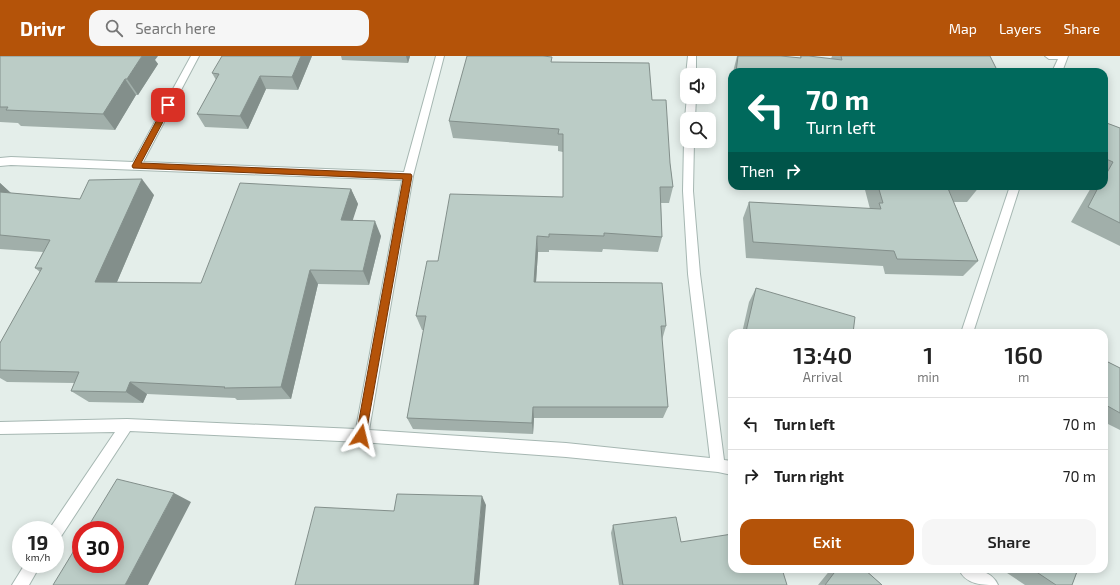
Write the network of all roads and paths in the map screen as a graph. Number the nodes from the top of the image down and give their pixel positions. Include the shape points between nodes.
1 (195, 56) edge
2 (440, 56) edge
3 (692, 56) edge
4 (1049, 56) edge
5 (1063, 56) edge
6 (691, 68) edge
7 (1058, 68) edge
8 (689, 148) edge
9 (0, 162) edge
10 (136, 166) junction
11 (408, 176) junction
12 (1014, 190) edge
13 (968, 329) edge
14 (127, 425) junction
15 (0, 428) edge
16 (361, 436) junction
17 (718, 465) junction
18 (728, 467) edge
19 (63, 521) edge
20 (28, 573) edge
21 (972, 573) edge
22 (20, 585) edge
23 (990, 585) edge

1 - 10 street
2 - 11 street
3 - 6 street
4 - 5 street
5 - 7 street
8 - 17 street via 688,191 694,274
9 - 10 street
10 - 11 street
11 - 16 street
12 - 13 street
14 - 15 street
14 - 16 street
14 - 19 street
16 - 17 street via 566,450
17 - 18 street
20 - 22 street
21 - 23 street

